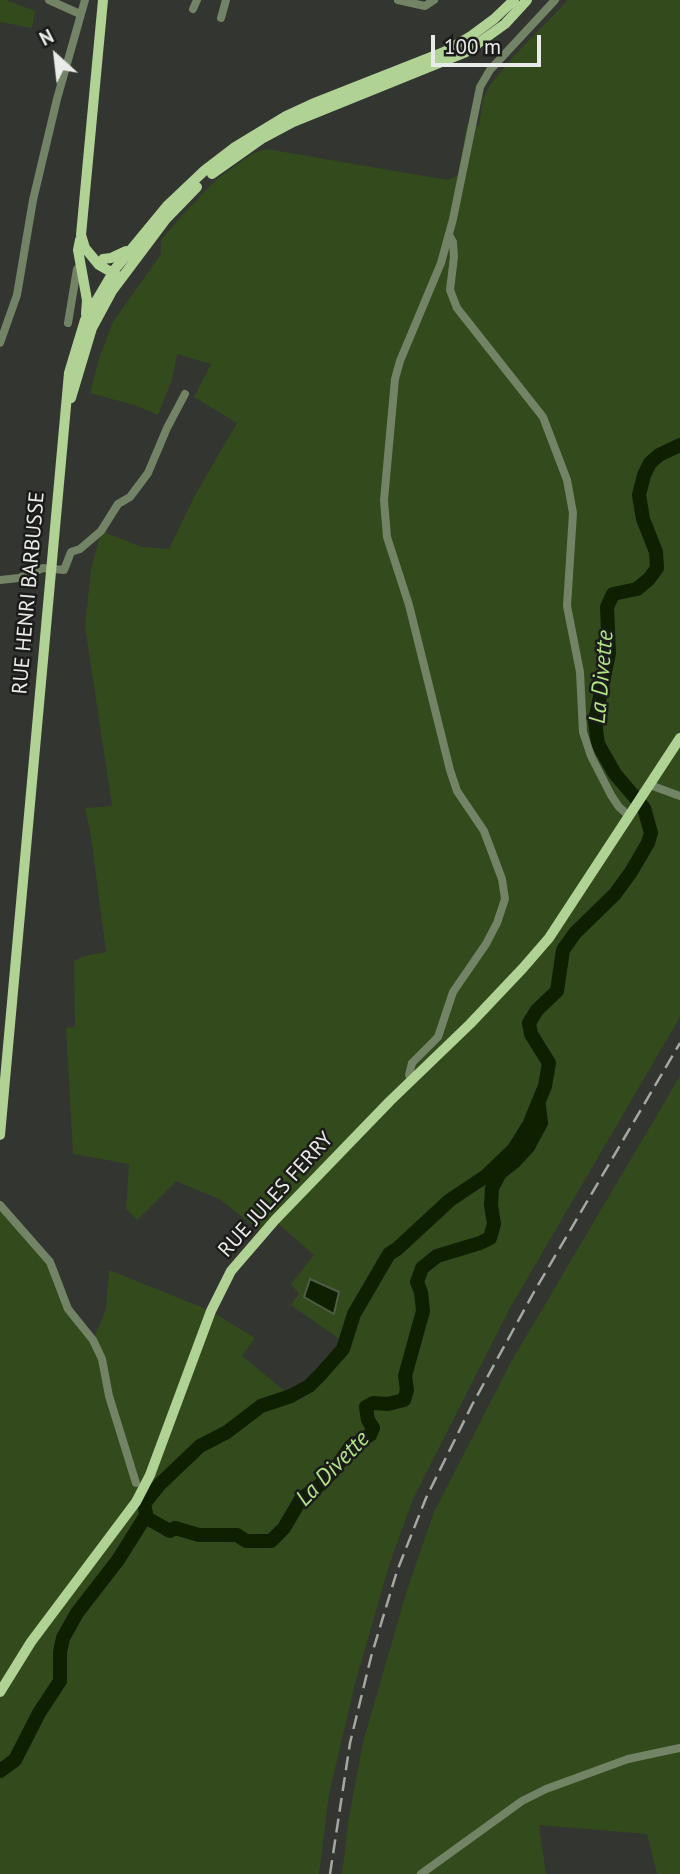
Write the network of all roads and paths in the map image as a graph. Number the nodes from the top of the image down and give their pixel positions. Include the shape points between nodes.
1 (48, 0) edge
2 (85, 0) edge
3 (103, 0) edge
4 (197, 0) edge
5 (226, 0) edge
6 (398, 0) edge
7 (434, 0) edge
8 (513, 0) edge
9 (527, 0) edge
10 (555, 0) edge
11 (193, 9) dead end
12 (80, 14) junction
13 (221, 18) dead end
14 (449, 234) junction
15 (81, 235) junction
16 (131, 247) junction
17 (97, 257) junction
18 (80, 266) junction
19 (116, 273) junction
20 (85, 320) junction
21 (68, 323) dead end
22 (0, 343) edge
23 (185, 394) dead end
24 (63, 431) junction
25 (51, 568) junction
26 (0, 579) edge
27 (680, 738) edge
28 (650, 785) junction
29 (680, 796) edge
30 (632, 813) junction
31 (412, 1080) junction
32 (0, 1135) edge
33 (0, 1205) edge
34 (136, 1483) dead end
35 (0, 1692) edge
36 (680, 1748) edge
37 (421, 1874) edge

1 - 12 street
2 - 12 street
3 - 15 main road
4 - 11 street
5 - 13 street
6 - 7 street via 425,6
8 - 16 main road via 494,19 444,52 328,97 235,146 180,192
9 - 19 main road via 505,24 466,52 293,121 238,154 189,194
10 - 14 street via 480,87
12 - 22 street via 33,200 16,295
14 - 30 street via 454,257 450,290 457,308 544,417 567,480 573,513 567,606 580,672 583,732 611,795 619,807
14 - 31 street via 438,274 395,379 384,523 457,791 484,831 505,899 486,944 453,992 438,1037 412,1063
15 - 17 main road via 83,245
15 - 18 main road
16 - 17 main road via 119,255
16 - 19 main road
17 - 19 main road
18 - 20 main road via 87,300
18 - 21 street
19 - 20 main road
19 - 24 main road via 83,352
20 - 24 main road via 69,373
23 - 25 street via 148,473 118,504 101,531 71,552 64,570
24 - 25 main road, RUE HENRI BARBUSSE
25 - 26 street
25 - 32 main road, RUE HENRI BARBUSSE
27 - 28 main road, RUE JULES FERRY
28 - 29 street
28 - 30 main road, RUE JULES FERRY
30 - 31 main road, RUE JULES FERRY via 549,938
31 - 35 main road, RUE JULES FERRY via 231,1271 139,1496 31,1642
33 - 34 street via 50,1262 68,1308 97,1349
36 - 37 street via 628,1759 546,1789 522,1801

